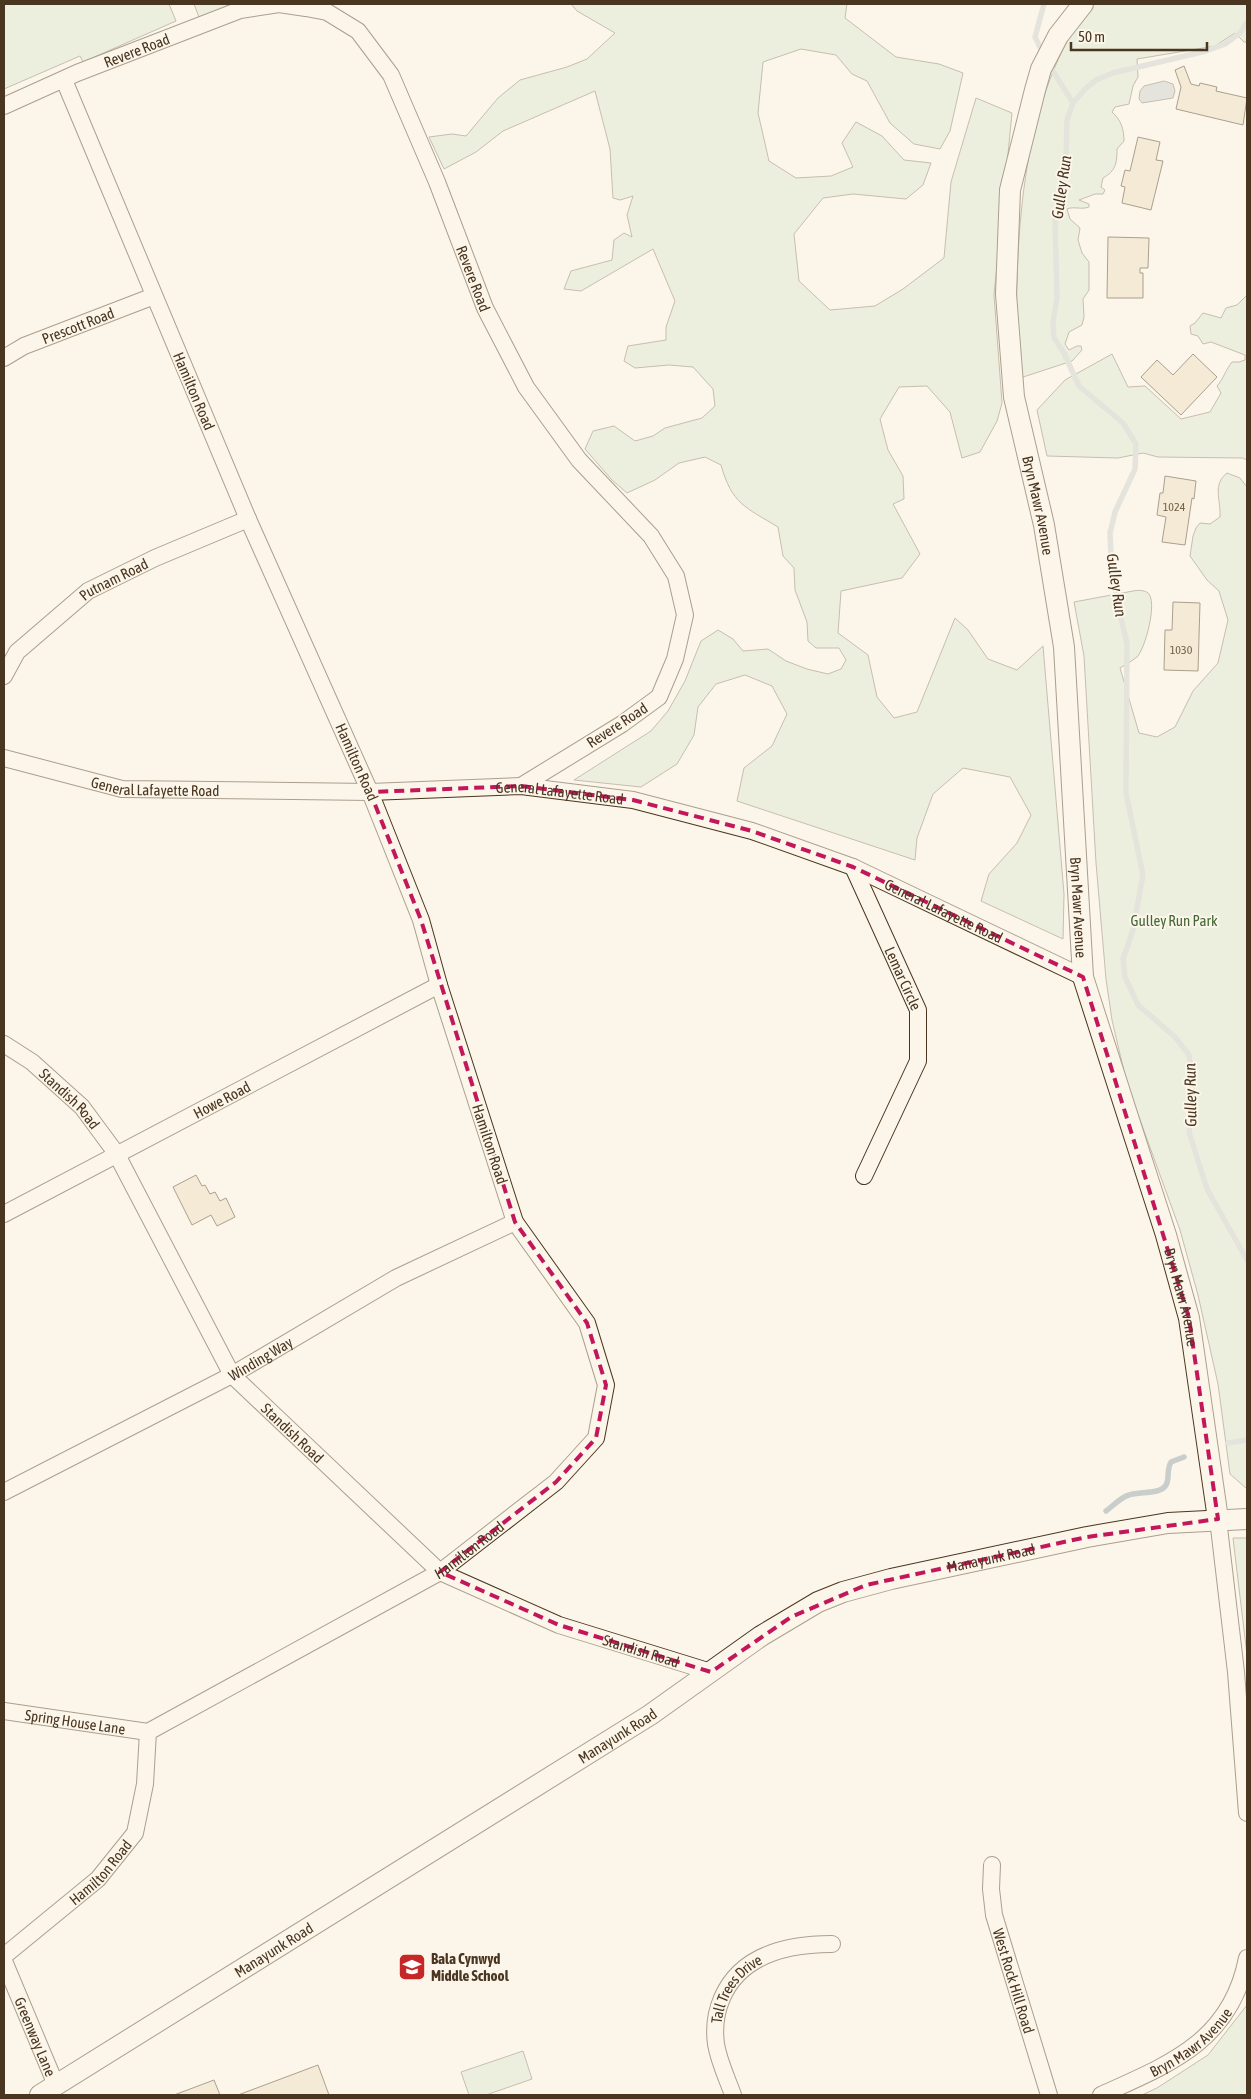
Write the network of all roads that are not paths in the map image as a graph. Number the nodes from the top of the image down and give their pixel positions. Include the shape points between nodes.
1 (1083, 4) edge
2 (64, 80) junction
3 (4, 106) edge
4 (154, 296) junction
5 (4, 358) edge
6 (248, 519) junction
7 (4, 676) edge
8 (4, 758) edge
9 (521, 786) junction
10 (370, 792) junction
11 (854, 867) junction
12 (1083, 977) junction
13 (439, 985) junction
14 (4, 1044) edge
15 (116, 1153) junction
16 (864, 1176) dead end
17 (4, 1214) edge
18 (515, 1222) junction
19 (232, 1375) junction
20 (4, 1492) edge
21 (1218, 1519) junction
22 (1247, 1519) edge
23 (440, 1572) junction
24 (711, 1672) junction
25 (4, 1711) edge
26 (148, 1732) junction
27 (1247, 1814) edge
28 (992, 1865) dead end
29 (832, 1944) dead end
30 (4, 1956) edge
31 (1247, 1958) edge
32 (4, 1961) edge
33 (48, 2090) edge
34 (733, 2095) edge
35 (1049, 2095) edge
36 (1101, 2095) edge

1 - 12 street, Bryn Mawr Avenue via 1058,36 1034,90 1010,190 1006,294 1014,397 1044,525 1064,648
2 - 3 street, Revere Road
2 - 4 street, Hamilton Road
2 - 9 street, Revere Road via 240,10 279,4 327,12 358,31 391,75 486,308 526,387 579,460 651,536 676,576 685,615 675,659 659,697 622,724
4 - 5 street, Prescott Road via 24,346
4 - 6 street, Hamilton Road
6 - 7 street, Putnam Road via 155,558 88,591 17,652
6 - 10 street, Hamilton Road
8 - 10 street, General Lafayette Road via 122,788
9 - 10 street, General Lafayette Road
9 - 11 street, General Lafayette Road via 634,800 752,831
10 - 13 street, Hamilton Road via 422,920
11 - 12 street, General Lafayette Road
11 - 16 street, Lemar Circle via 918,1010 918,1061
12 - 21 street, Bryn Mawr Avenue via 1166,1235 1189,1318
13 - 15 street, Howe Road
13 - 18 street, Hamilton Road
14 - 15 street, Standish Road via 32,1062 82,1107
15 - 17 street, Howe Road
15 - 19 street, Standish Road
18 - 19 street, Winding Way via 396,1278
18 - 23 street, Hamilton Road via 588,1323 606,1386 596,1438 556,1482
19 - 20 street, Winding Way
19 - 23 street, Standish Road
21 - 22 street, Manayunk Road
21 - 24 street, Manayunk Road via 1095,1535 866,1585 818,1602 791,1617
21 - 27 street, Bryn Mawr Avenue via 1236,1672
23 - 24 street, Standish Road via 559,1624
23 - 26 street, Hamilton Road
24 - 33 street, Manayunk Road via 650,1716
25 - 26 street, Spring House Lane
26 - 30 street, Hamilton Road via 146,1784 135,1833 98,1879
28 - 35 street, West Rock Hill Road via 994,1915
29 - 34 street, Tall Trees Drive via 793,1947 761,1957 746,1966 726,1990 719,2007 716,2043
31 - 36 street, Bryn Mawr Avenue via 1237,1994 1212,2031 1198,2045 1171,2062
32 - 33 street, Greenway Lane

